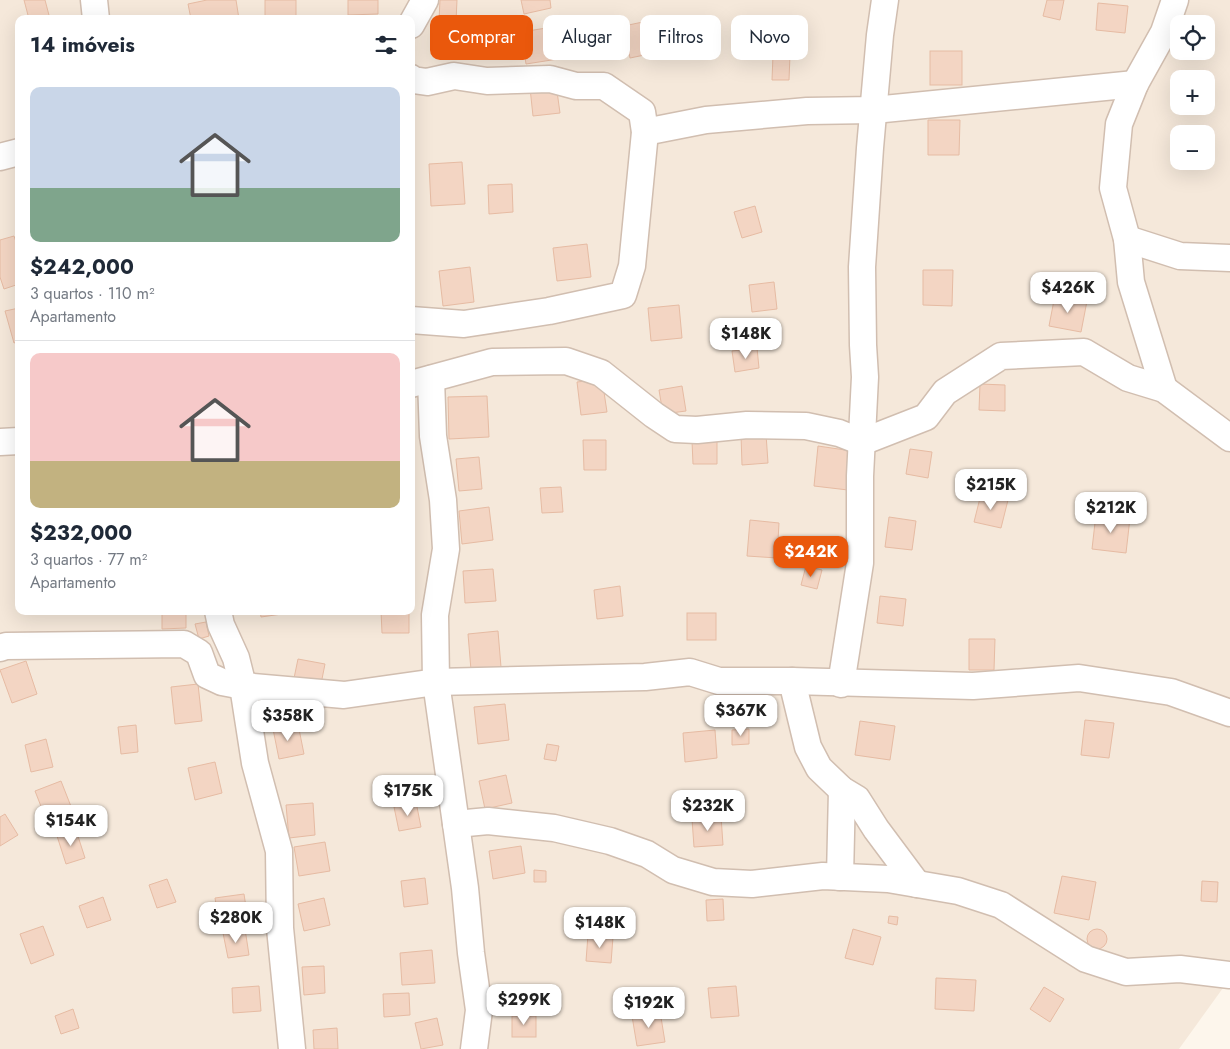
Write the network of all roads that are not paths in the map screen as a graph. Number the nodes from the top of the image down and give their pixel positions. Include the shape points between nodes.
1 (94, 0) edge
2 (426, 0) edge
3 (885, 0) edge
4 (1175, 0) edge
5 (96, 15) edge
6 (415, 18) edge
7 (415, 80) edge
8 (1135, 84) junction
9 (874, 110) junction
10 (645, 132) junction
11 (15, 153) edge
12 (0, 157) edge
13 (1127, 239) junction
14 (1230, 258) edge
15 (415, 320) edge
16 (421, 382) edge
17 (1164, 389) junction
18 (1230, 438) edge
19 (15, 441) edge
20 (0, 442) edge
21 (862, 442) junction
22 (219, 615) edge
23 (0, 648) edge
24 (792, 681) junction
25 (436, 682) junction
26 (841, 684) junction
27 (243, 686) junction
28 (1230, 713) edge
29 (842, 790) junction
30 (456, 824) junction
31 (840, 877) junction
32 (916, 884) junction
33 (1230, 974) edge
34 (292, 1049) edge
35 (474, 1049) edge

1 - 5 street
2 - 6 street
3 - 9 street
4 - 8 street via 1164,32
7 - 10 street via 427,82 454,76 487,81 550,79 576,86 604,86 642,112
8 - 9 street
8 - 13 street via 1119,124 1113,188
9 - 10 street via 807,111 706,120
9 - 21 street via 862,267 865,378
10 - 15 street via 632,266 623,295 464,324
11 - 12 street
13 - 14 street via 1180,256
13 - 17 street via 1131,282
16 - 21 street via 492,362 566,362 601,373 675,429 806,426
16 - 25 street via 444,500 446,549 435,615
17 - 18 street
17 - 21 street via 1128,378 1084,352 1001,356 945,392 926,417
19 - 20 street
21 - 26 street via 860,563
22 - 27 street
23 - 27 street via 184,644 199,653 207,675
24 - 25 street via 719,681 690,672 645,678
24 - 26 street
24 - 29 street via 808,747 818,768
25 - 27 street via 344,695
25 - 30 street
26 - 28 street via 973,686 1079,678 1171,692
27 - 34 street via 255,763 279,851 280,928
29 - 31 street
29 - 32 street via 857,799
30 - 31 street via 488,821 554,828 610,841 647,854 673,870 713,882 752,884
30 - 35 street via 479,1010
31 - 32 street
32 - 33 street via 958,891 1001,904 1086,959 1126,972 1180,969

